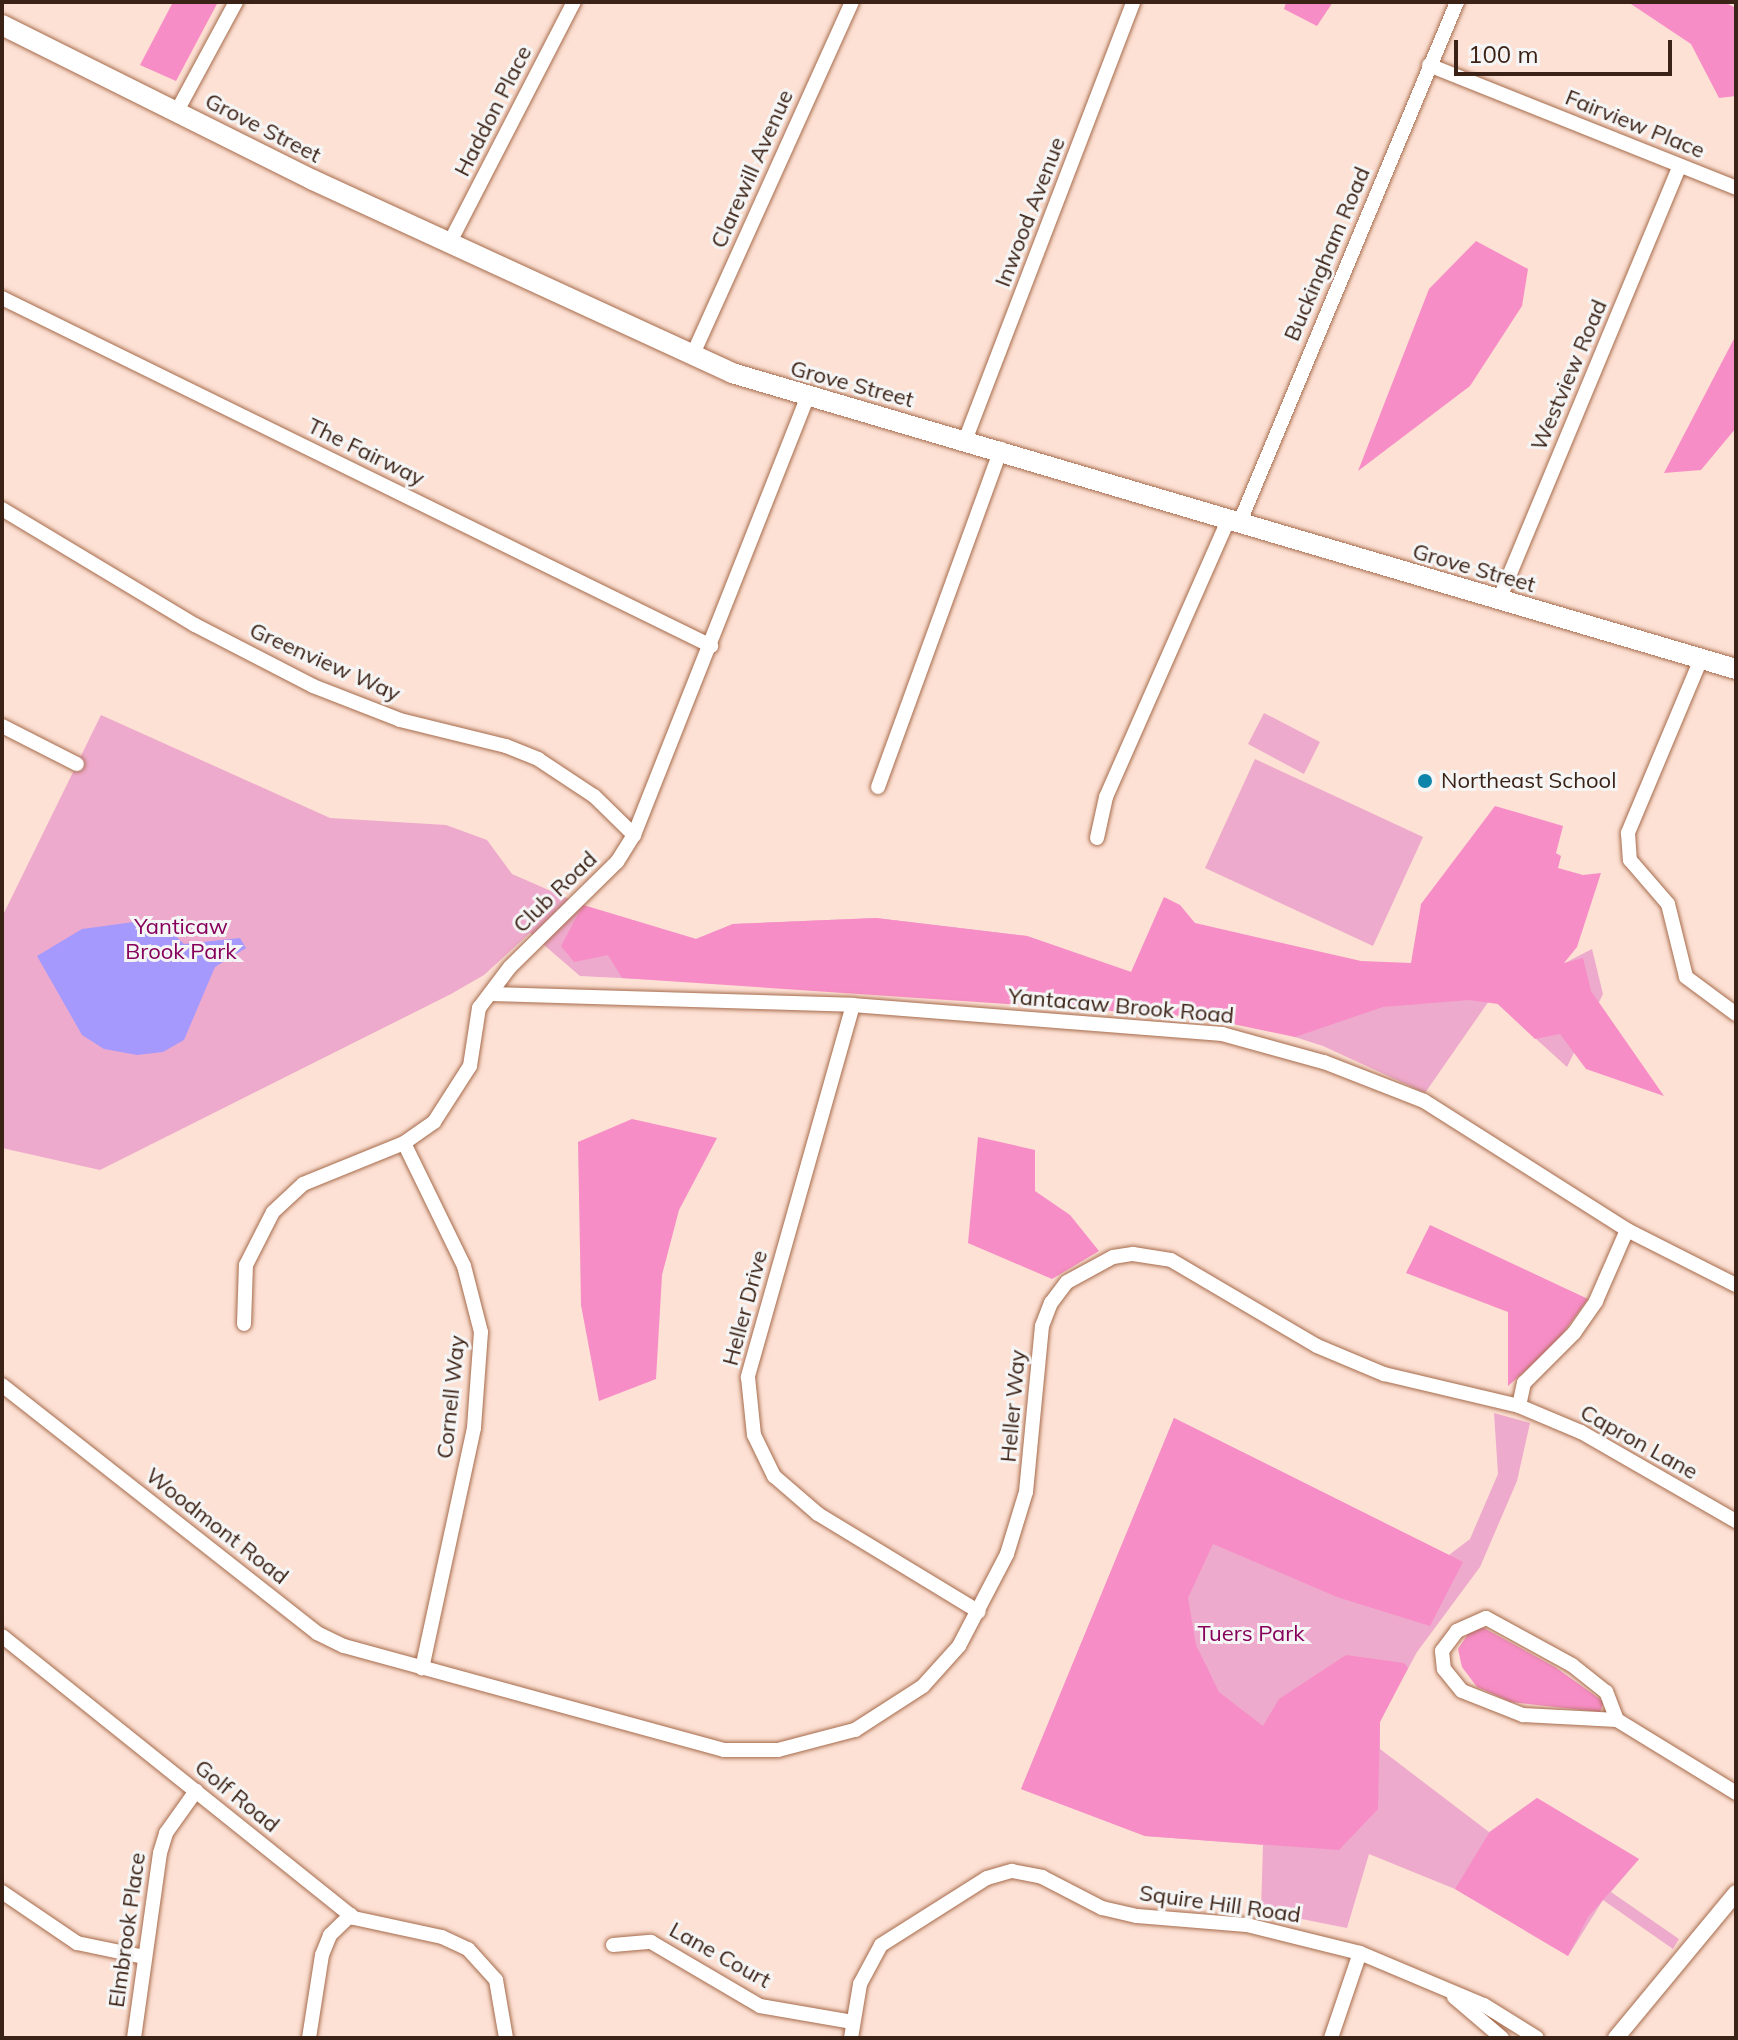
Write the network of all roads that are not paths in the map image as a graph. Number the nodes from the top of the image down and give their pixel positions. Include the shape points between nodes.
1 (236, 2) edge
2 (574, 2) edge
3 (852, 2) edge
4 (1133, 2) edge
5 (1457, 2) edge
6 (2, 25) edge
7 (1429, 65) junction
8 (177, 111) junction
9 (1680, 166) junction
10 (1736, 188) edge
11 (451, 240) junction
12 (2, 298) edge
13 (693, 354) junction
14 (807, 398) junction
15 (966, 438) junction
16 (1001, 449) junction
17 (2, 509) edge
18 (1234, 522) junction
19 (1499, 600) junction
20 (711, 646) junction
21 (1701, 659) junction
22 (1734, 664) edge
23 (2, 726) edge
24 (77, 764) dead end
25 (878, 787) dead end
26 (634, 835) junction
27 (1097, 838) dead end
28 (490, 994) junction
29 (853, 1005) junction
30 (1736, 1014) edge
31 (404, 1143) junction
32 (1627, 1230) junction
33 (1736, 1285) edge
34 (244, 1324) dead end
35 (2, 1385) edge
36 (1519, 1406) junction
37 (1736, 1521) edge
38 (979, 1612) junction
39 (2, 1636) edge
40 (422, 1668) junction
41 (1617, 1720) junction
42 (196, 1791) junction
43 (1736, 1793) edge
44 (2, 1892) edge
45 (1736, 1893) edge
46 (351, 1915) junction
47 (613, 1945) dead end
48 (1360, 1953) junction
49 (144, 1957) junction
50 (1447, 1991) junction
51 (853, 2022) junction
52 (134, 2038) edge
53 (309, 2038) edge
54 (506, 2038) edge
55 (851, 2038) edge
56 (1331, 2038) edge
57 (1502, 2038) edge
58 (1537, 2038) edge
59 (1616, 2038) edge

1 - 8 street
2 - 11 street, Haddon Place
3 - 13 street, Clarewill Avenue
4 - 15 street, Inwood Avenue
5 - 7 street, Buckingham Road
6 - 8 main road, Grove Street
7 - 9 street, Fairview Place
7 - 18 street, Buckingham Road
8 - 11 main road, Grove Street via 313,180
9 - 10 street, Fairview Place
9 - 19 street, Westview Road
11 - 13 main road, Grove Street
12 - 20 street, The Fairway
13 - 14 main road, Grove Street
14 - 15 main road, Grove Street
14 - 20 street, Club Road
15 - 16 main road, Grove Street
16 - 18 main road, Grove Street
16 - 25 street
17 - 26 street, Greenview Way via 195,625 313,686 400,720 538,759 594,796
18 - 19 main road, Grove Street
18 - 27 street, Buckingham Road via 1106,797
19 - 21 main road, Grove Street
20 - 26 street, Club Road
21 - 22 main road, Grove Street
21 - 30 street via 1628,833 1630,860 1668,904 1686,977
23 - 24 street
26 - 28 street, Club Road via 617,862 510,967
28 - 29 street, Yantacaw Brook Road
28 - 31 street, Club Road via 479,1008 470,1066 452,1101
29 - 32 street, Yantacaw Brook Road via 1222,1034 1324,1062 1424,1101
29 - 38 street, Heller Drive via 748,1377 754,1435 774,1476 818,1514
31 - 34 street, Club Road via 303,1184 273,1212 246,1265
31 - 40 street, Cornell Way via 464,1266 481,1332 474,1428
32 - 33 street, Yantacaw Brook Road
32 - 36 street via 1596,1301 1574,1333 1524,1383
35 - 40 street, Woodmont Road via 317,1633
36 - 37 street, Capron Lane via 1581,1432
36 - 38 street, Heller Way via 1384,1374 1317,1346 1171,1260 1133,1254 1113,1257 1067,1282 1042,1326 1026,1492 1007,1554
38 - 40 street, Heller Way via 942,1667 902,1703 843,1734 778,1750 698,1746
39 - 42 street, Golf Road
41 - 41 street via 1606,1692 1572,1665 1486,1618 1457,1631 1442,1651 1444,1669 1462,1691 1523,1715
41 - 43 street
42 - 46 street, Golf Road
42 - 49 street, Elmbrook Place via 166,1833
44 - 49 street via 77,1943
45 - 59 street
46 - 53 street via 330,1935 322,1955
46 - 54 street, Golf Road via 369,1925 442,1937 464,1947 496,1980
47 - 51 street, Lane Court via 651,1942 760,2006
48 - 50 street, Squire Hill Road
48 - 51 street, Squire Hill Road via 1247,1925 1102,1908 1031,1873 987,1878 881,1945 860,1984
48 - 56 street
49 - 52 street, Elmbrook Place
50 - 57 street, Squire Hill Road
50 - 58 street, Squire Hill Road via 1484,2005
51 - 55 street

